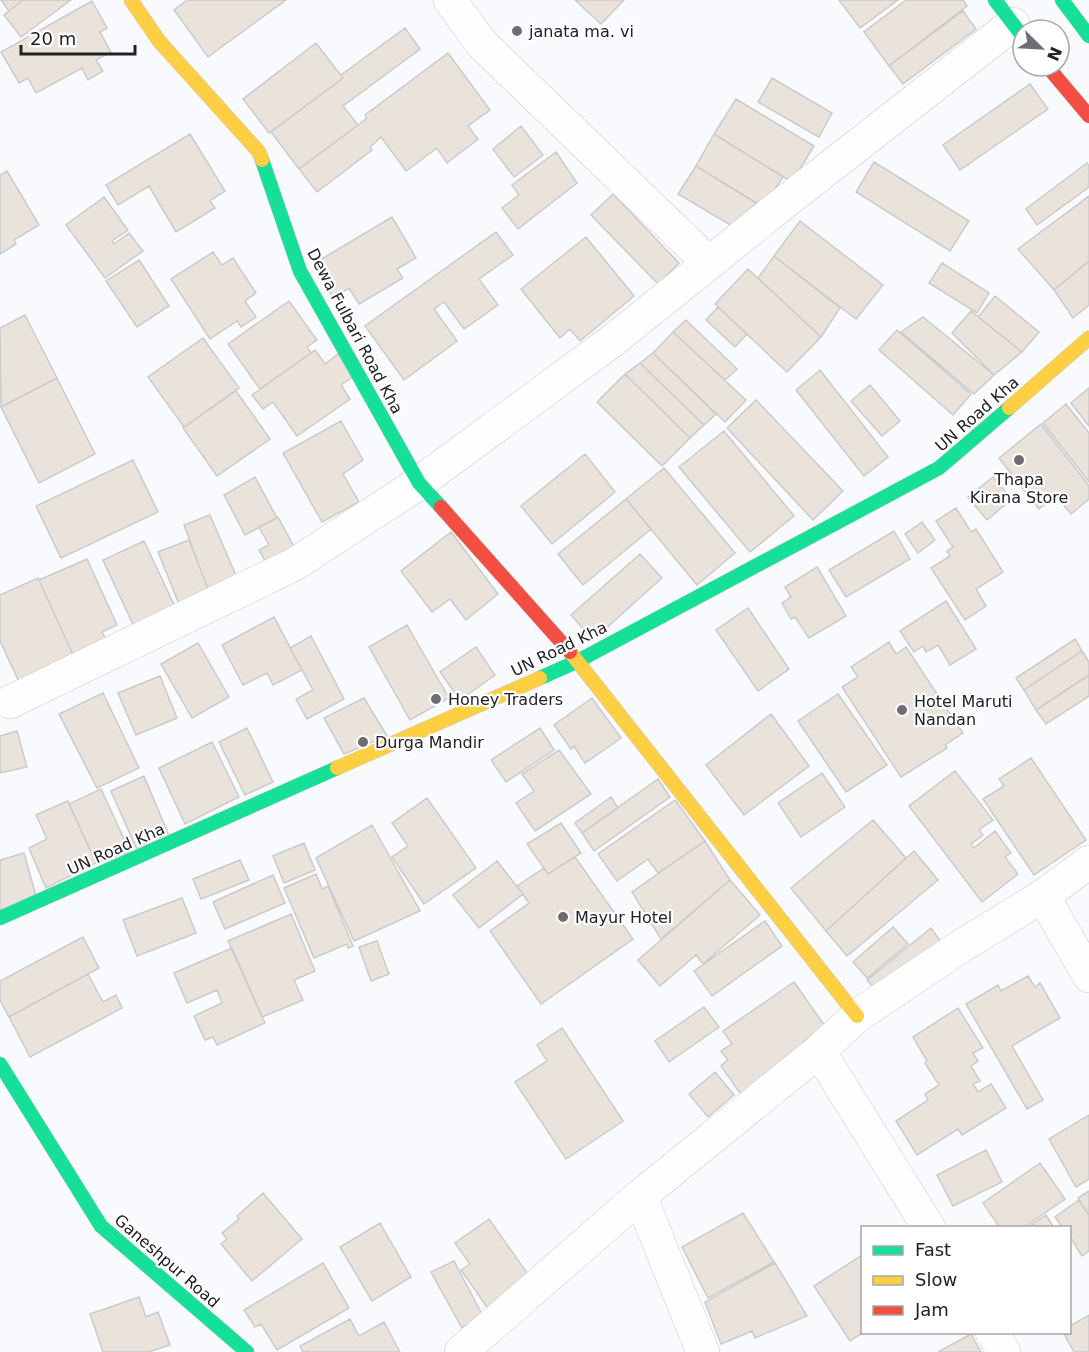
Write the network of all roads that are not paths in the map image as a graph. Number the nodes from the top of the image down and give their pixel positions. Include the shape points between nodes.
1 (131, 0) edge
2 (450, 0) edge
3 (1062, 0) edge
4 (1010, 20) edge
5 (1089, 36) edge
6 (1057, 78) edge
7 (1089, 116) edge
8 (709, 263) junction
9 (1089, 338) edge
10 (419, 483) junction
11 (578, 661) junction
12 (10, 702) dead end
13 (1089, 862) edge
14 (1043, 896) junction
15 (0, 918) edge
16 (1089, 976) edge
17 (857, 1016) junction
18 (819, 1051) junction
19 (0, 1064) edge
20 (640, 1196) junction
21 (928, 1226) edge
22 (993, 1334) edge
23 (247, 1352) edge
24 (461, 1352) edge
25 (703, 1352) edge
26 (1004, 1352) edge

1 - 10 street, Dewa Fulbari Road Kha via 159,41 259,152 300,271
2 - 8 street via 482,44
3 - 5 street
4 - 8 street
6 - 7 street
8 - 10 street via 612,341
9 - 11 street, UN Road Kha via 939,468
10 - 11 street, Dewa Fulbari Road Kha
10 - 12 street via 295,564
11 - 15 street, UN Road Kha
11 - 17 street, Dewa Fulbari Road Kha
13 - 14 street
14 - 16 street
14 - 17 street
17 - 18 street
18 - 20 street
18 - 21 street
19 - 23 street, Ganeshpur Road via 101,1226
20 - 24 street
20 - 25 street
22 - 26 street

